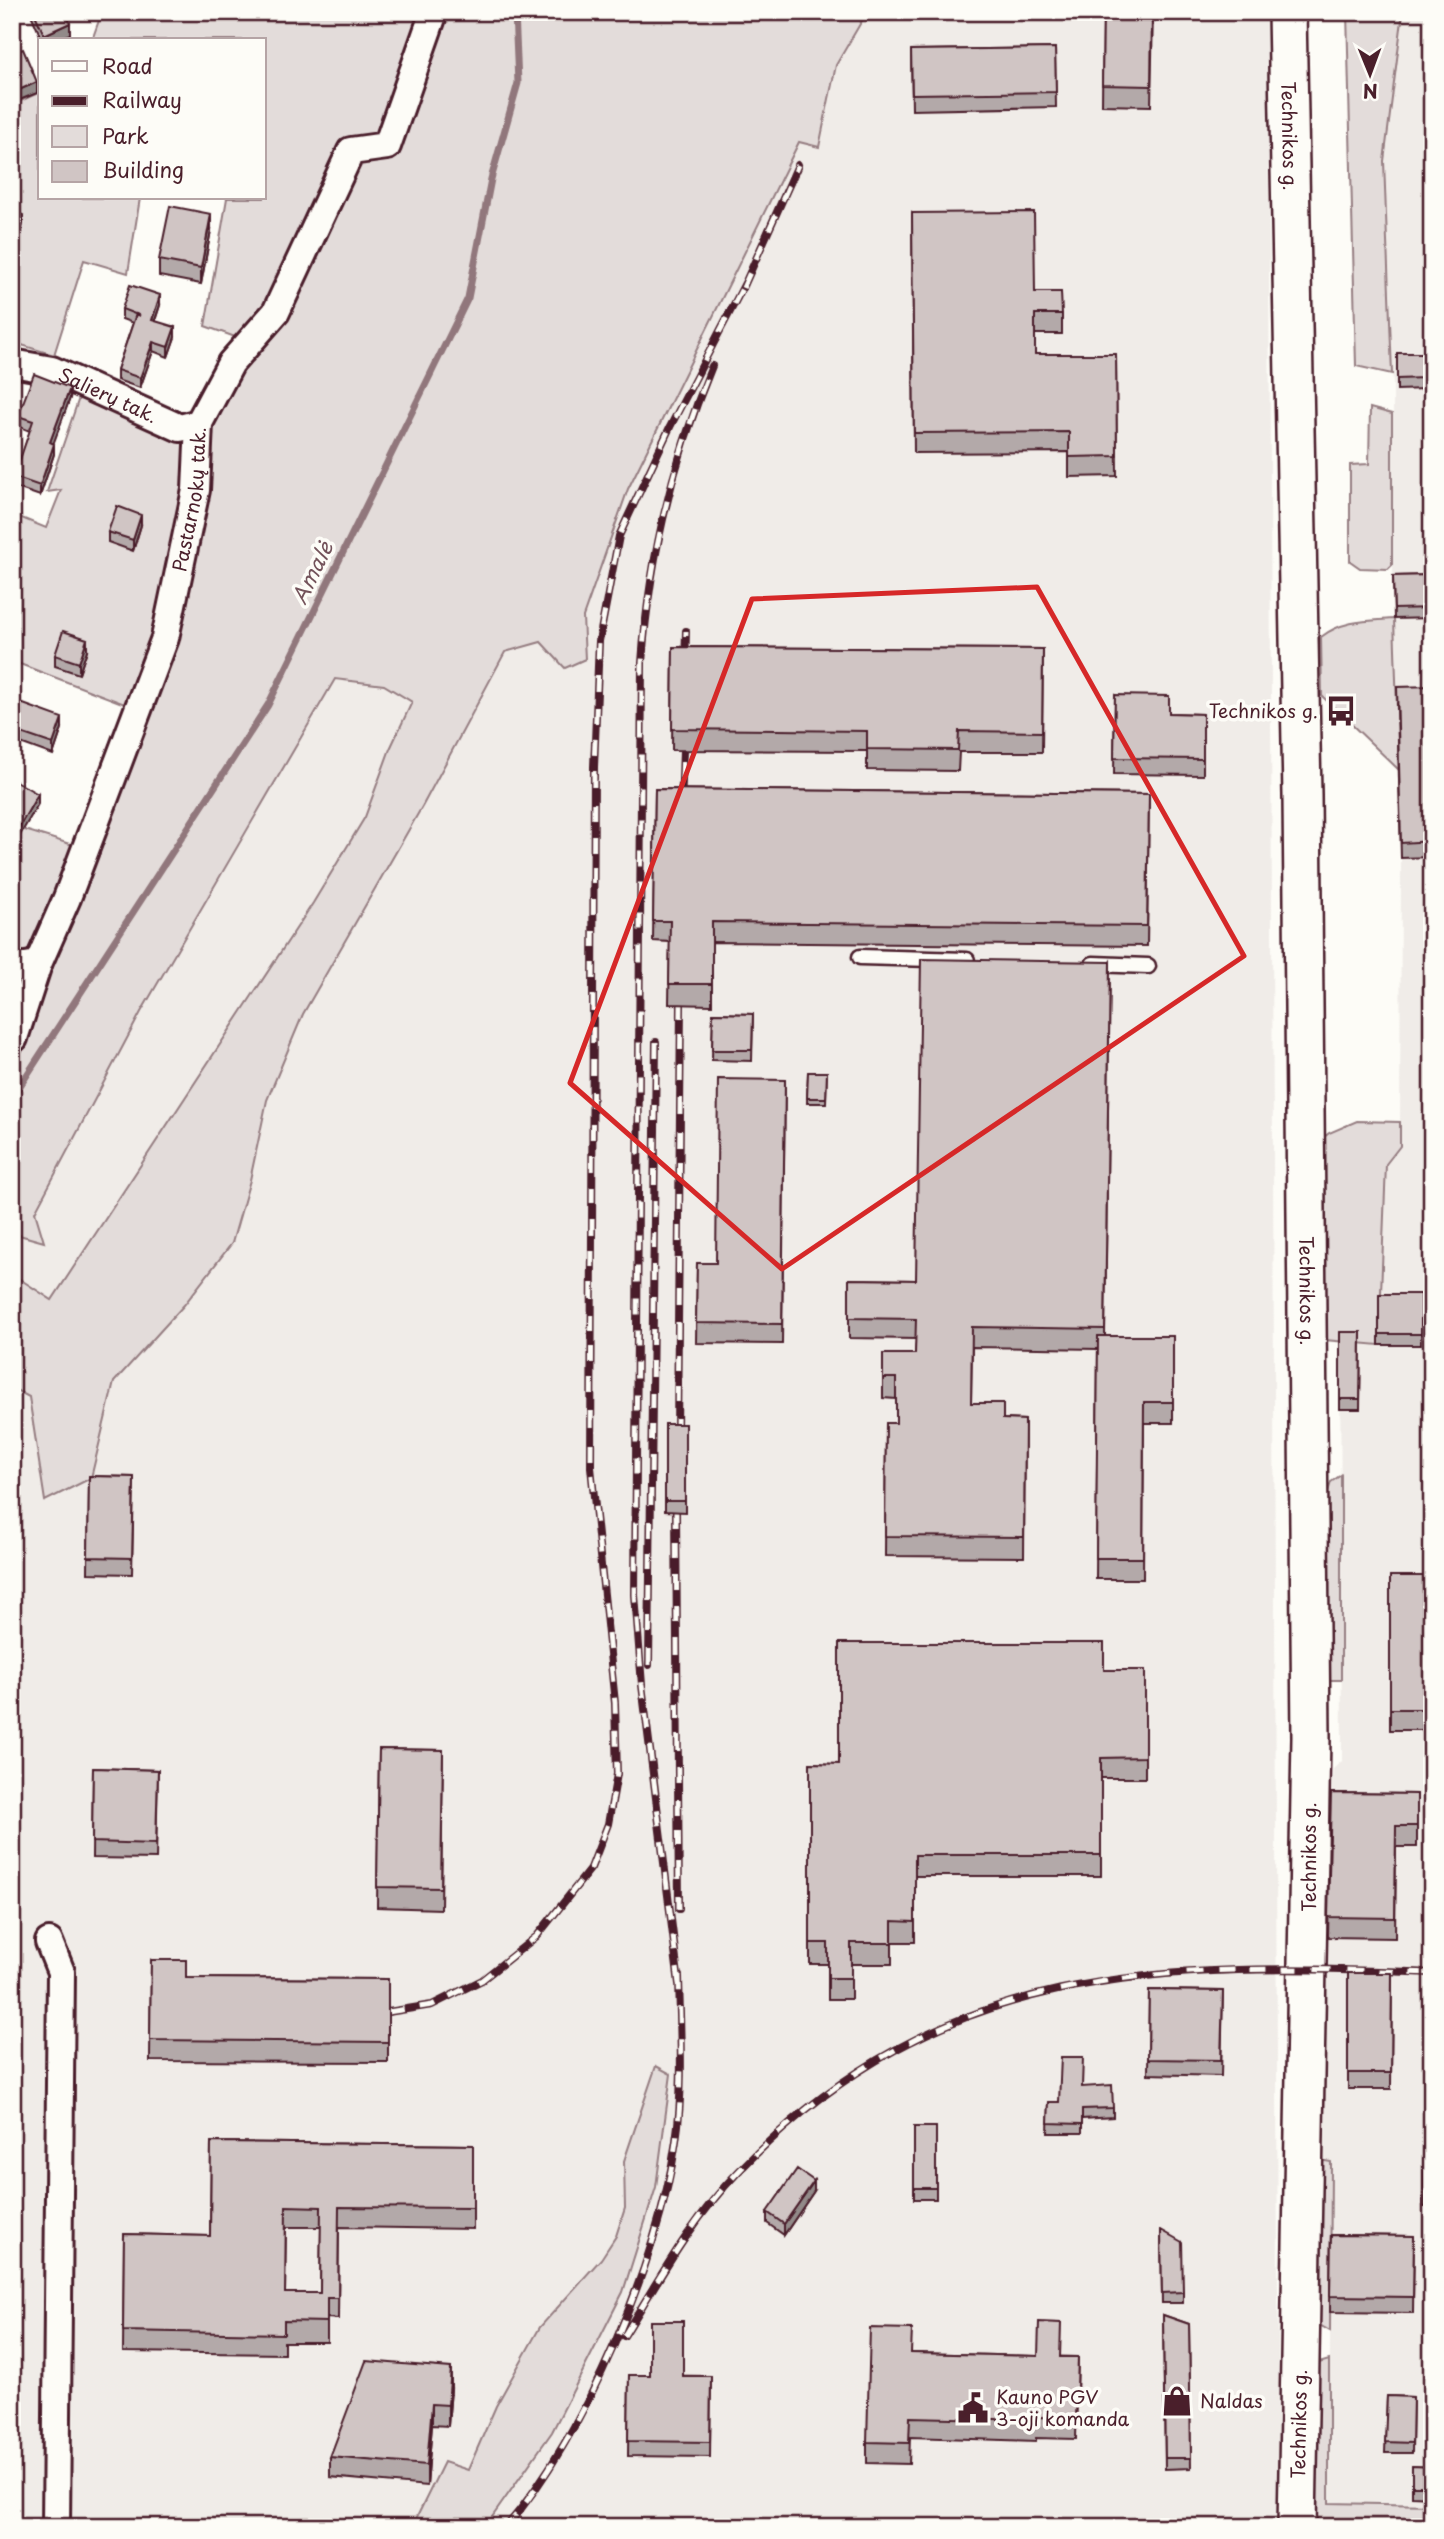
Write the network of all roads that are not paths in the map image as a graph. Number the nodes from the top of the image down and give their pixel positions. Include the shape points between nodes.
1 (434, 12) edge
2 (1287, 12) edge
3 (12, 363) edge
4 (199, 422) junction
5 (860, 957) dead end
6 (984, 961) edge
7 (38, 964) junction
8 (1080, 964) edge
9 (1149, 966) dead end
10 (12, 968) edge
11 (14, 1038) dead end
12 (48, 1942) dead end
13 (56, 2527) edge
14 (1297, 2527) edge

1 - 4 street, Pastarnokų tak. via 387,146 351,151 276,312 231,363
2 - 14 street, Technikos g. via 1302,768 1311,1737
3 - 4 street, Salierų tak. via 52,370 180,429
4 - 7 street, Pastarnokų tak. via 196,490 165,638
5 - 6 lane
7 - 10 street
7 - 11 street, Pastarnokų tak.
8 - 9 lane
12 - 13 street via 61,1972

